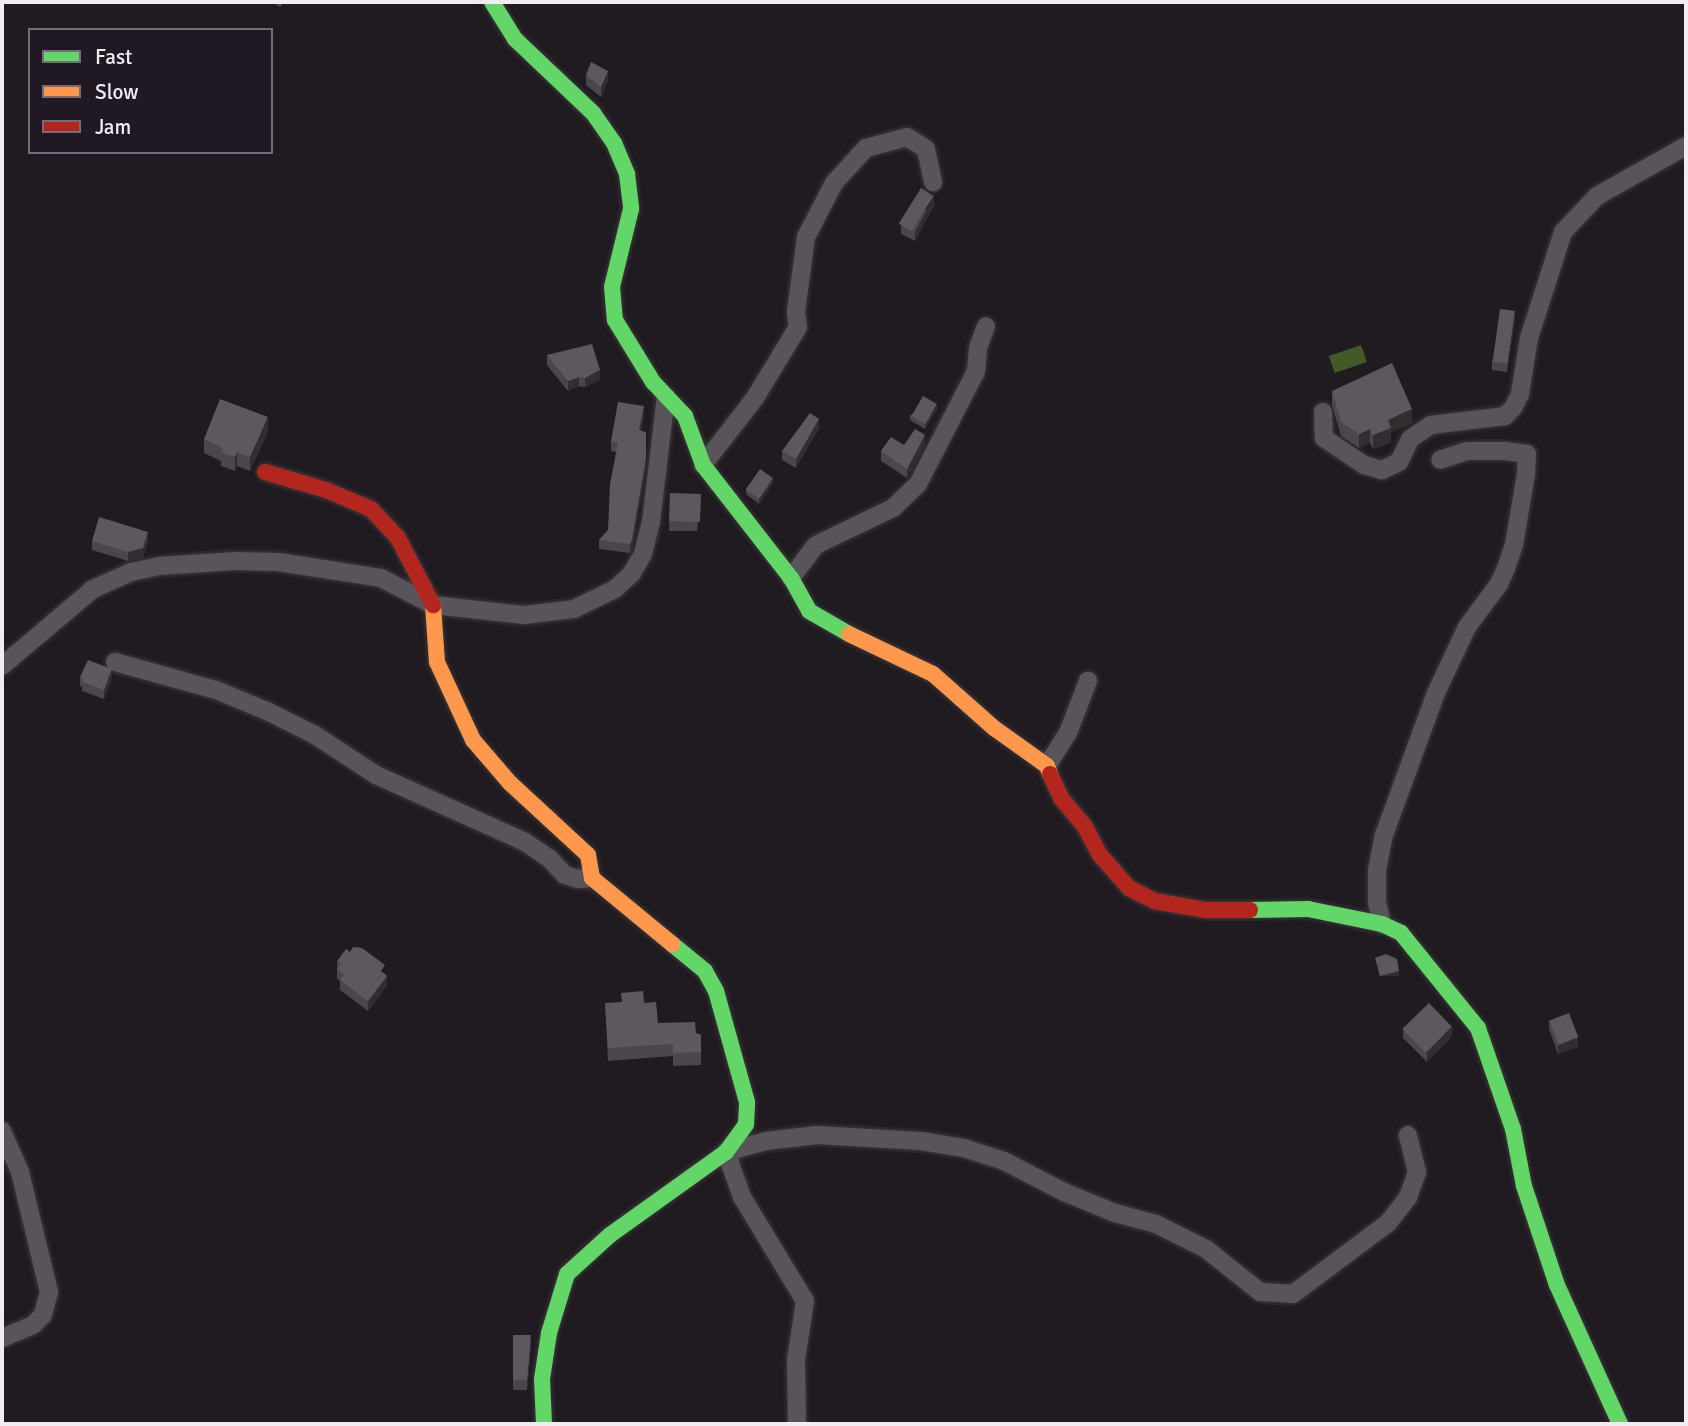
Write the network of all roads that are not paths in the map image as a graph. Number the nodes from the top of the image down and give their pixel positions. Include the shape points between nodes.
1 (492, 2) edge
2 (1685, 141) edge
3 (933, 182) dead end
4 (986, 326) dead end
5 (666, 397) junction
6 (1323, 412) dead end
7 (1440, 460) dead end
8 (703, 465) junction
9 (265, 472) dead end
10 (791, 578) junction
11 (433, 606) junction
12 (115, 662) dead end
13 (2, 666) edge
14 (1088, 681) dead end
15 (1047, 766) junction
16 (592, 878) junction
17 (1382, 924) junction
18 (2, 1131) edge
19 (1408, 1135) dead end
20 (726, 1152) junction
21 (2, 1338) edge
22 (544, 1424) edge
23 (797, 1424) edge
24 (1620, 1424) edge

1 - 5 street via 515,39 593,113 620,156 631,209 612,287 615,320
2 - 6 street via 1597,196 1563,232 1529,338 1520,394 1505,416 1431,425 1410,439 1399,462 1382,470 1364,465 1324,438
3 - 8 street via 926,149 907,137 866,148 840,175 806,237 798,327 755,398
4 - 10 street via 976,371 918,484 893,508 816,545
5 - 8 street via 685,416
5 - 11 street via 643,554 615,589 574,609 524,615
7 - 17 street via 1466,451 1527,454 1527,474 1506,568 1467,627 1436,693 1384,835 1377,870
8 - 10 street
9 - 11 street via 371,509 398,538
10 - 15 street via 809,611 864,643 933,674 994,728
11 - 13 street via 381,578 328,569 246,561 159,566 131,572 93,589
11 - 16 street via 438,662 473,740 510,783 588,855
12 - 16 street via 216,690 267,711 315,735 376,775 525,842 565,875
14 - 15 street via 1069,733
15 - 17 street via 1061,798 1084,825 1100,855 1129,888 1154,901 1206,910 1308,909
16 - 20 street via 693,960 716,991 747,1102 746,1124
17 - 24 street via 1401,933 1478,1028 1513,1129 1524,1186 1557,1285
18 - 21 street via 20,1172 49,1292 43,1315 33,1325
19 - 20 street via 1417,1172 1408,1197 1388,1223 1293,1294 1260,1292 1206,1249 1156,1224 1115,1213 1004,1161 964,1148 817,1135
20 - 22 street via 610,1235 567,1274 549,1333 542,1379
20 - 23 street via 742,1197 805,1301 796,1360

